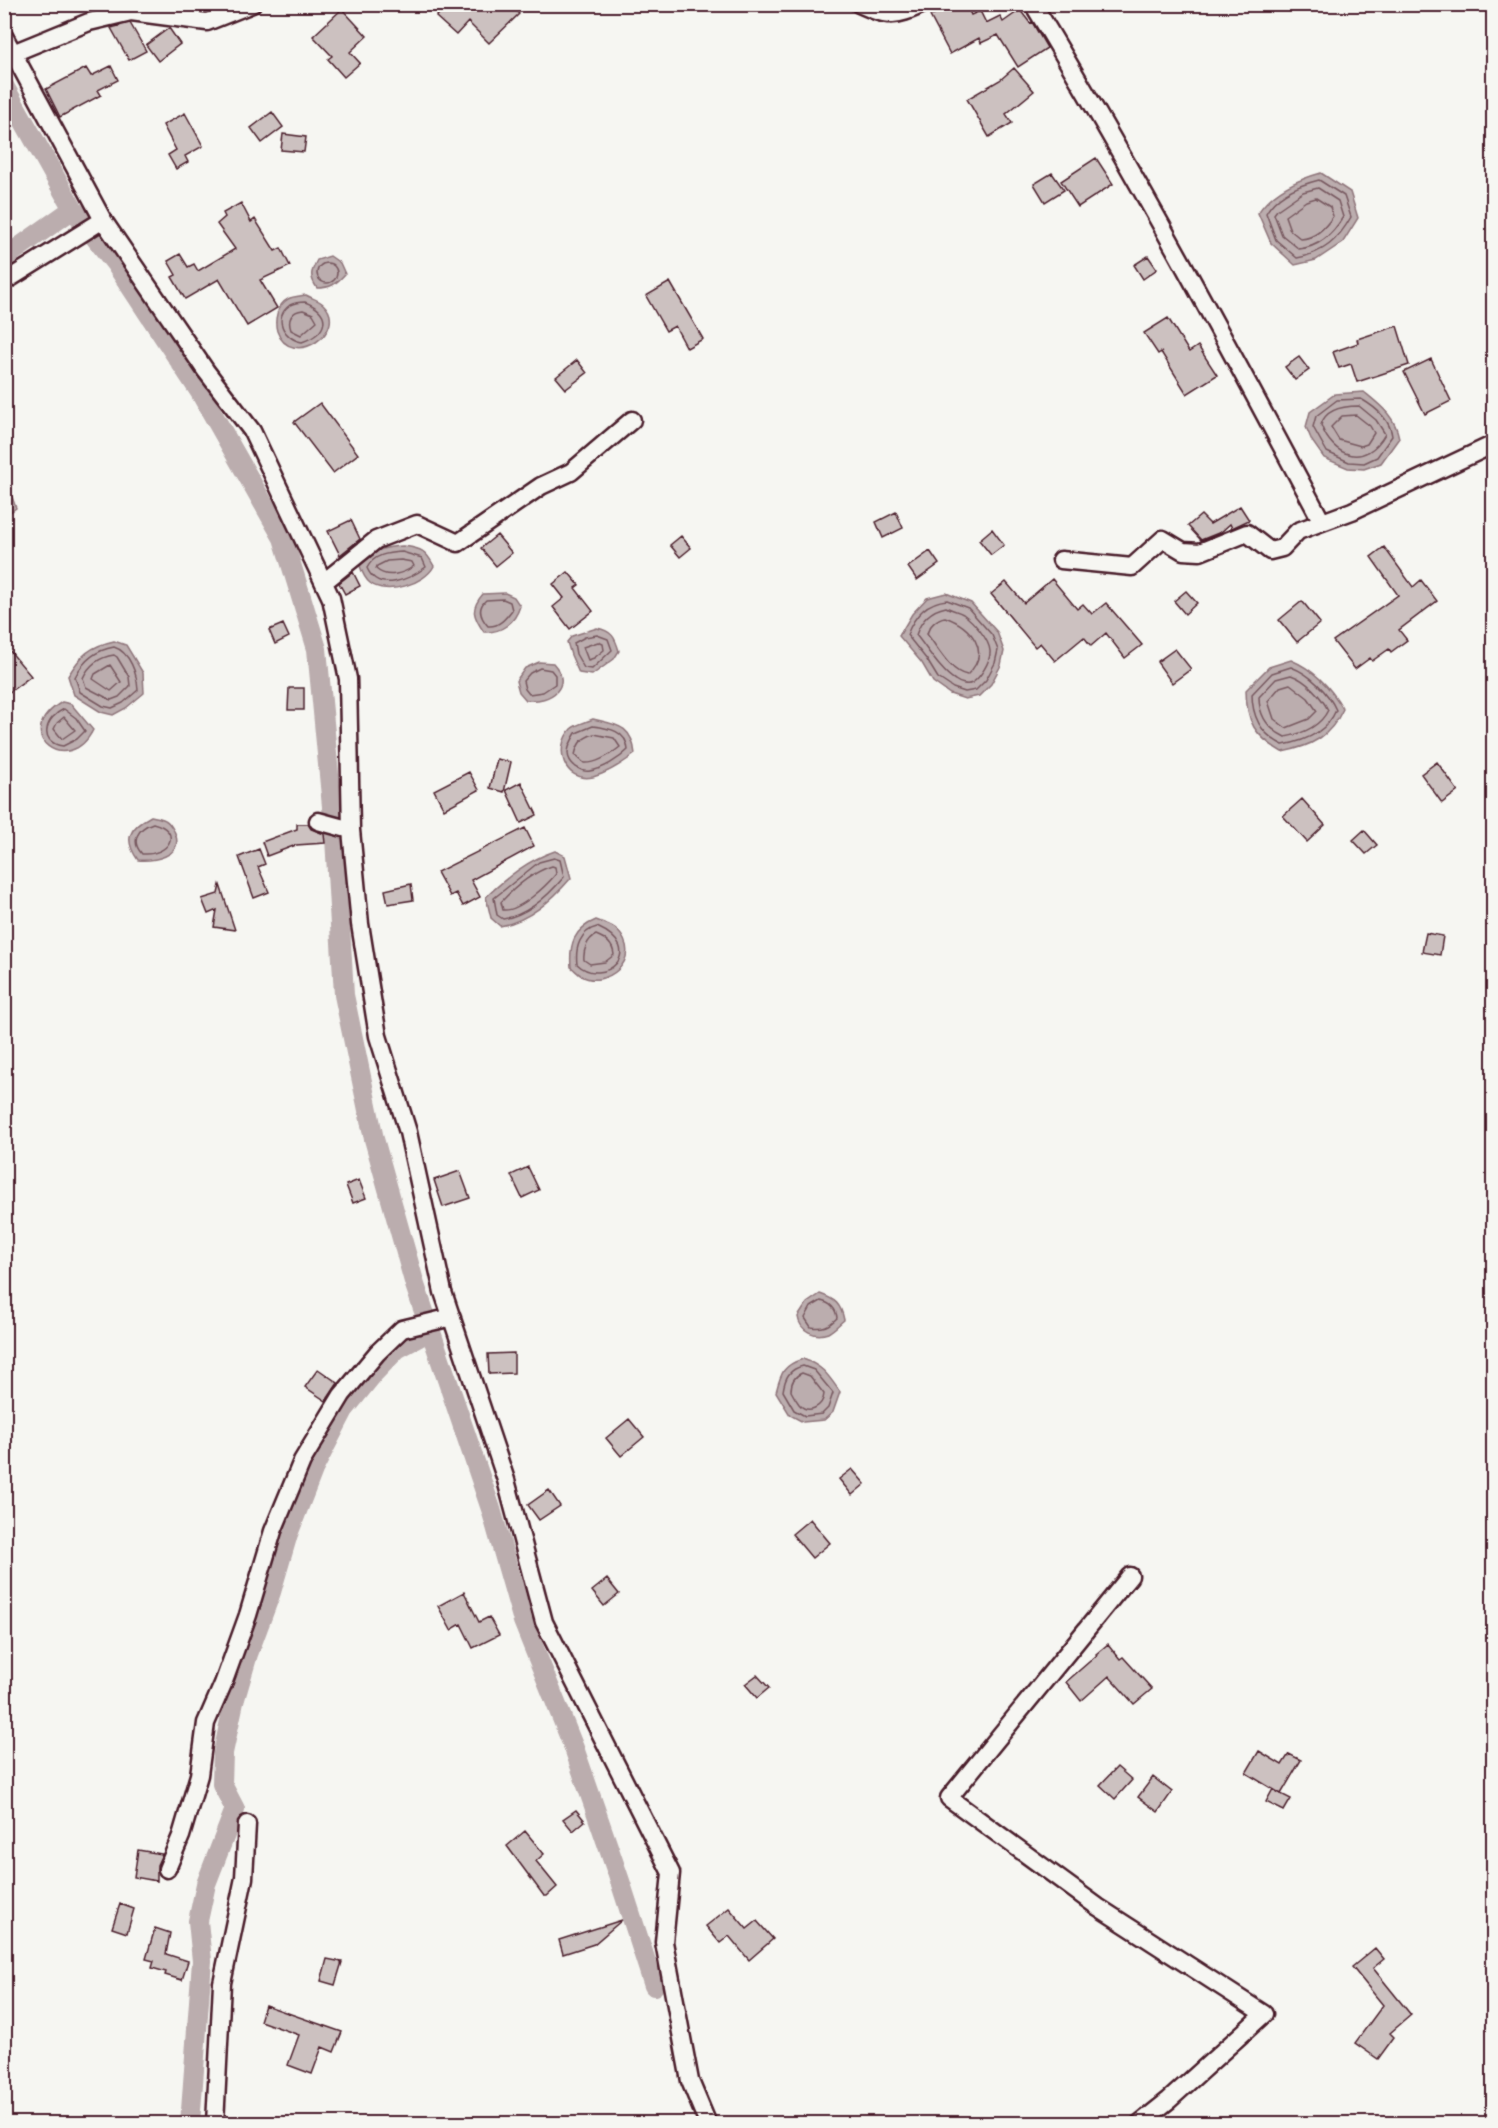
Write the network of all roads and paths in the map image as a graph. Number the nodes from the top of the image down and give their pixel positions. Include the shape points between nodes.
1 (252, 4) edge
2 (859, 4) edge
3 (922, 4) edge
4 (1033, 4) edge
5 (4, 36) edge
6 (14, 53) junction
7 (103, 220) junction
8 (4, 282) edge
9 (632, 420) dead end
10 (1494, 444) edge
11 (1322, 522) junction
12 (1061, 560) dead end
13 (324, 582) junction
14 (318, 821) dead end
15 (351, 830) junction
16 (452, 1317) junction
17 (1130, 1576) dead end
18 (248, 1824) dead end
19 (167, 1869) dead end
20 (215, 2124) edge
21 (708, 2124) edge
22 (1139, 2124) edge

1 - 6 street via 207,22 130,12 89,22
2 - 3 street via 896,15
4 - 11 street via 1193,280
5 - 6 street
6 - 7 street
7 - 8 street
7 - 13 street via 252,431
9 - 13 street via 571,472 541,486 458,543 417,524 376,540
10 - 11 street
11 - 12 street via 1298,531 1282,548 1270,551 1247,532 1200,552 1183,551 1163,539 1132,567
13 - 15 street via 348,679
14 - 15 street
15 - 16 street via 360,924 378,1036 408,1132
16 - 19 street via 402,1329 342,1395 302,1461 273,1531 224,1684 206,1723 198,1775
16 - 21 street via 506,1480 544,1622 671,1873 664,1942 690,2081
17 - 22 street via 949,1798 1098,1907 1264,2014
18 - 20 street via 243,1878 222,1983

